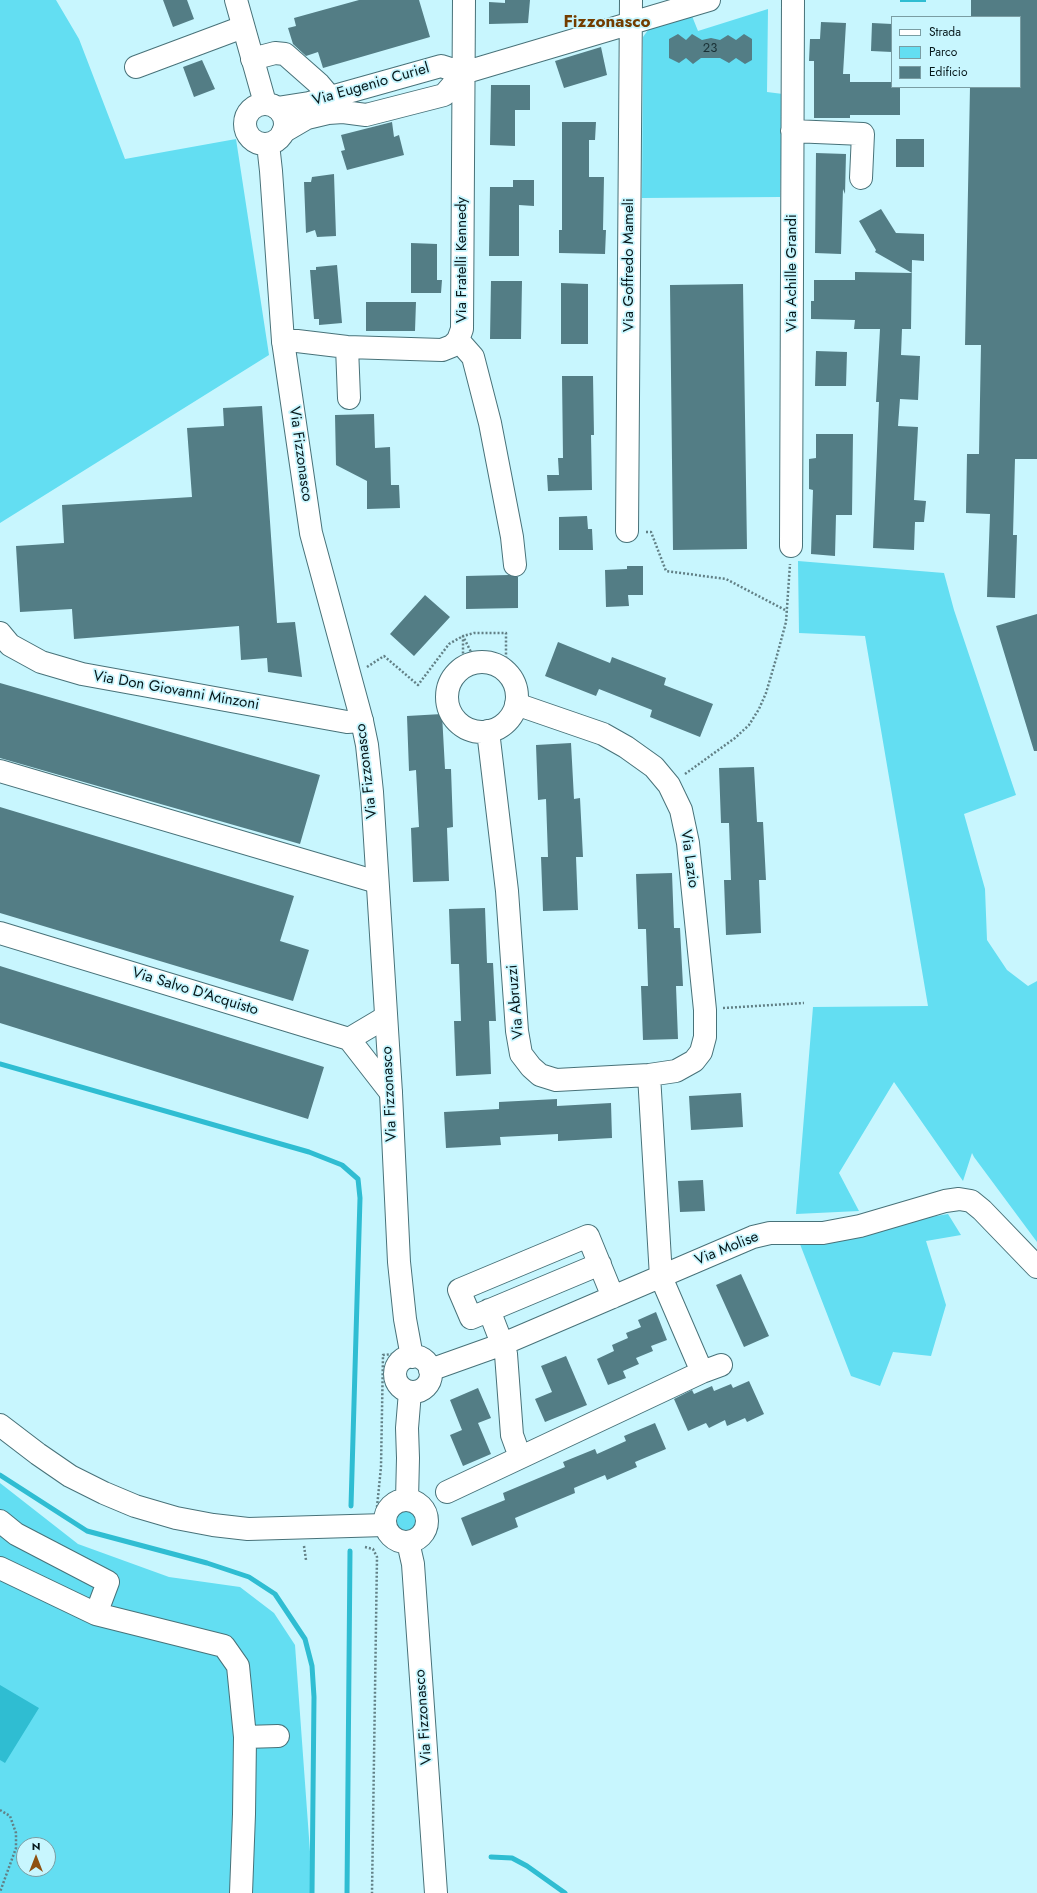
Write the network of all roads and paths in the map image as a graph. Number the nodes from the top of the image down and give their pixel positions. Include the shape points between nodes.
1 (236, 0) edge
2 (464, 0) edge
3 (631, 0) edge
4 (709, 0) edge
5 (793, 0) edge
6 (630, 23) junction
7 (243, 27) junction
8 (252, 59) junction
9 (136, 67) dead end
10 (463, 73) junction
11 (330, 97) junction
12 (271, 105) junction
13 (792, 131) junction
14 (276, 138) junction
15 (861, 178) dead end
16 (458, 340) junction
17 (283, 341) junction
18 (347, 347) junction
19 (349, 398) dead end
20 (628, 531) joint
21 (791, 546) joint
22 (515, 565) dead end
23 (787, 611) junction
24 (0, 633) edge
25 (462, 636) junction
26 (470, 665) junction
27 (362, 668) dead end
28 (502, 668) junction
29 (516, 704) junction
30 (362, 721) junction
31 (488, 731) junction
32 (0, 771) edge
33 (669, 785) junction
34 (377, 882) junction
35 (0, 933) edge
36 (804, 1003) dead end
37 (705, 1010) junction
38 (386, 1017) junction
39 (349, 1038) junction
40 (649, 1075) junction
41 (391, 1093) junction
42 (600, 1264) junction
43 (1037, 1267) edge
44 (661, 1277) junction
45 (614, 1297) junction
46 (489, 1310) junction
47 (503, 1344) junction
48 (383, 1355) dead end
49 (412, 1356) junction
50 (430, 1370) junction
51 (410, 1392) junction
52 (0, 1425) edge
53 (520, 1457) junction
54 (447, 1492) dead end
55 (407, 1500) junction
56 (0, 1521) edge
57 (373, 1528) junction
58 (408, 1542) junction
59 (0, 1568) edge
60 (96, 1614) junction
61 (278, 1736) dead end
62 (245, 1737) junction
63 (0, 1810) edge
64 (0, 1892) edge
65 (241, 1893) edge
66 (372, 1893) edge
67 (436, 1893) edge

1 - 7 street, Via Fizzonasco
2 - 10 street, Via Fratelli Kennedy
3 - 6 street, Via Goffredo Mameli
4 - 6 street
5 - 13 street, Via Achille Grandi
6 - 10 street
6 - 20 street, Via Goffredo Mameli
7 - 8 street, Via Fizzonasco
7 - 9 street
8 - 11 street via 276,53 285,54
8 - 12 street, Via Fizzonasco
10 - 11 street, Via Eugenio Curiel via 441,66
10 - 14 street, Via Eugenio Curiel via 444,95 366,115 343,112 307,118
10 - 16 street, Via Fratelli Kennedy via 462,330
11 - 12 street, Via Eugenio Curiel via 300,105
12 - 14 street, Via Fizzonasco via 285,119
12 - 14 street via 252,107 244,125 249,137 261,144
13 - 15 street via 863,134
13 - 21 street, Via Achille Grandi
14 - 17 street, Via Fizzonasco via 272,171
16 - 18 street, Via Fratelli Kennedy via 442,350
16 - 22 street via 473,357 490,423
17 - 18 street, Via Fratelli Kennedy
17 - 30 street, Via Fizzonasco via 311,533
18 - 19 street
20 - 23 path via 651,532 666,571 726,579
21 - 23 path
23 - 33 path via 766,693 749,725
24 - 30 street, Via Don Giovanni Minzoni via 10,645 41,662 82,674 348,722
25 - 26 path
25 - 26 path
25 - 27 path via 449,644 418,685 384,656
25 - 28 path via 474,633 506,633 506,663
26 - 28 street via 490,662
26 - 31 street via 453,676 447,702 452,715 462,725 474,731
28 - 29 street via 512,678
29 - 31 street via 510,717 500,726
29 - 33 street, Via Lazio via 602,734 626,746 654,767
30 - 34 street, Via Fizzonasco via 372,792
31 - 40 street, Via Abruzzi via 507,891 517,1031 521,1054 530,1067 540,1075 556,1080
32 - 34 street
33 - 37 street, Via Lazio via 680,810 688,843
34 - 38 street, Via Fizzonasco
35 - 39 street, Via Salvo D'Acquisto
36 - 37 path
37 - 40 street, Via Lazio via 705,1037 701,1052 694,1061 676,1071
38 - 39 street
38 - 41 street, Via Fizzonasco
39 - 41 street
40 - 44 street
41 - 49 street, Via Fizzonasco via 399,1262
42 - 45 street
42 - 46 street
42 - 46 street via 588,1236 459,1290 470,1318
43 - 44 street, Via Molise via 982,1210 971,1201 959,1199 860,1226 823,1233 770,1233 753,1237
44 - 45 street, Via Molise
44 - 53 street via 712,1369
45 - 47 street, Via Molise
46 - 47 street
47 - 50 street, Via Molise
47 - 53 street via 508,1367 512,1435
48 - 57 path via 380,1484
49 - 50 street via 424,1360
49 - 51 street via 401,1360 395,1370 400,1386
50 - 51 street via 431,1376 426,1387
51 - 55 street
52 - 57 street via 70,1476 104,1494 176,1518 248,1529
53 - 54 street
55 - 57 street via 400,1501 390,1508
55 - 58 street via 420,1505 427,1517 427,1524 421,1537
56 - 60 street via 16,1534 108,1582
57 - 58 street via 402,1542
57 - 66 path via 373,1550 377,1557
58 - 67 street, Via Fizzonasco via 414,1564
59 - 60 street
60 - 62 street via 224,1646 238,1666
61 - 62 street
62 - 65 street
63 - 64 path via 10,1816 16,1833 16,1848

